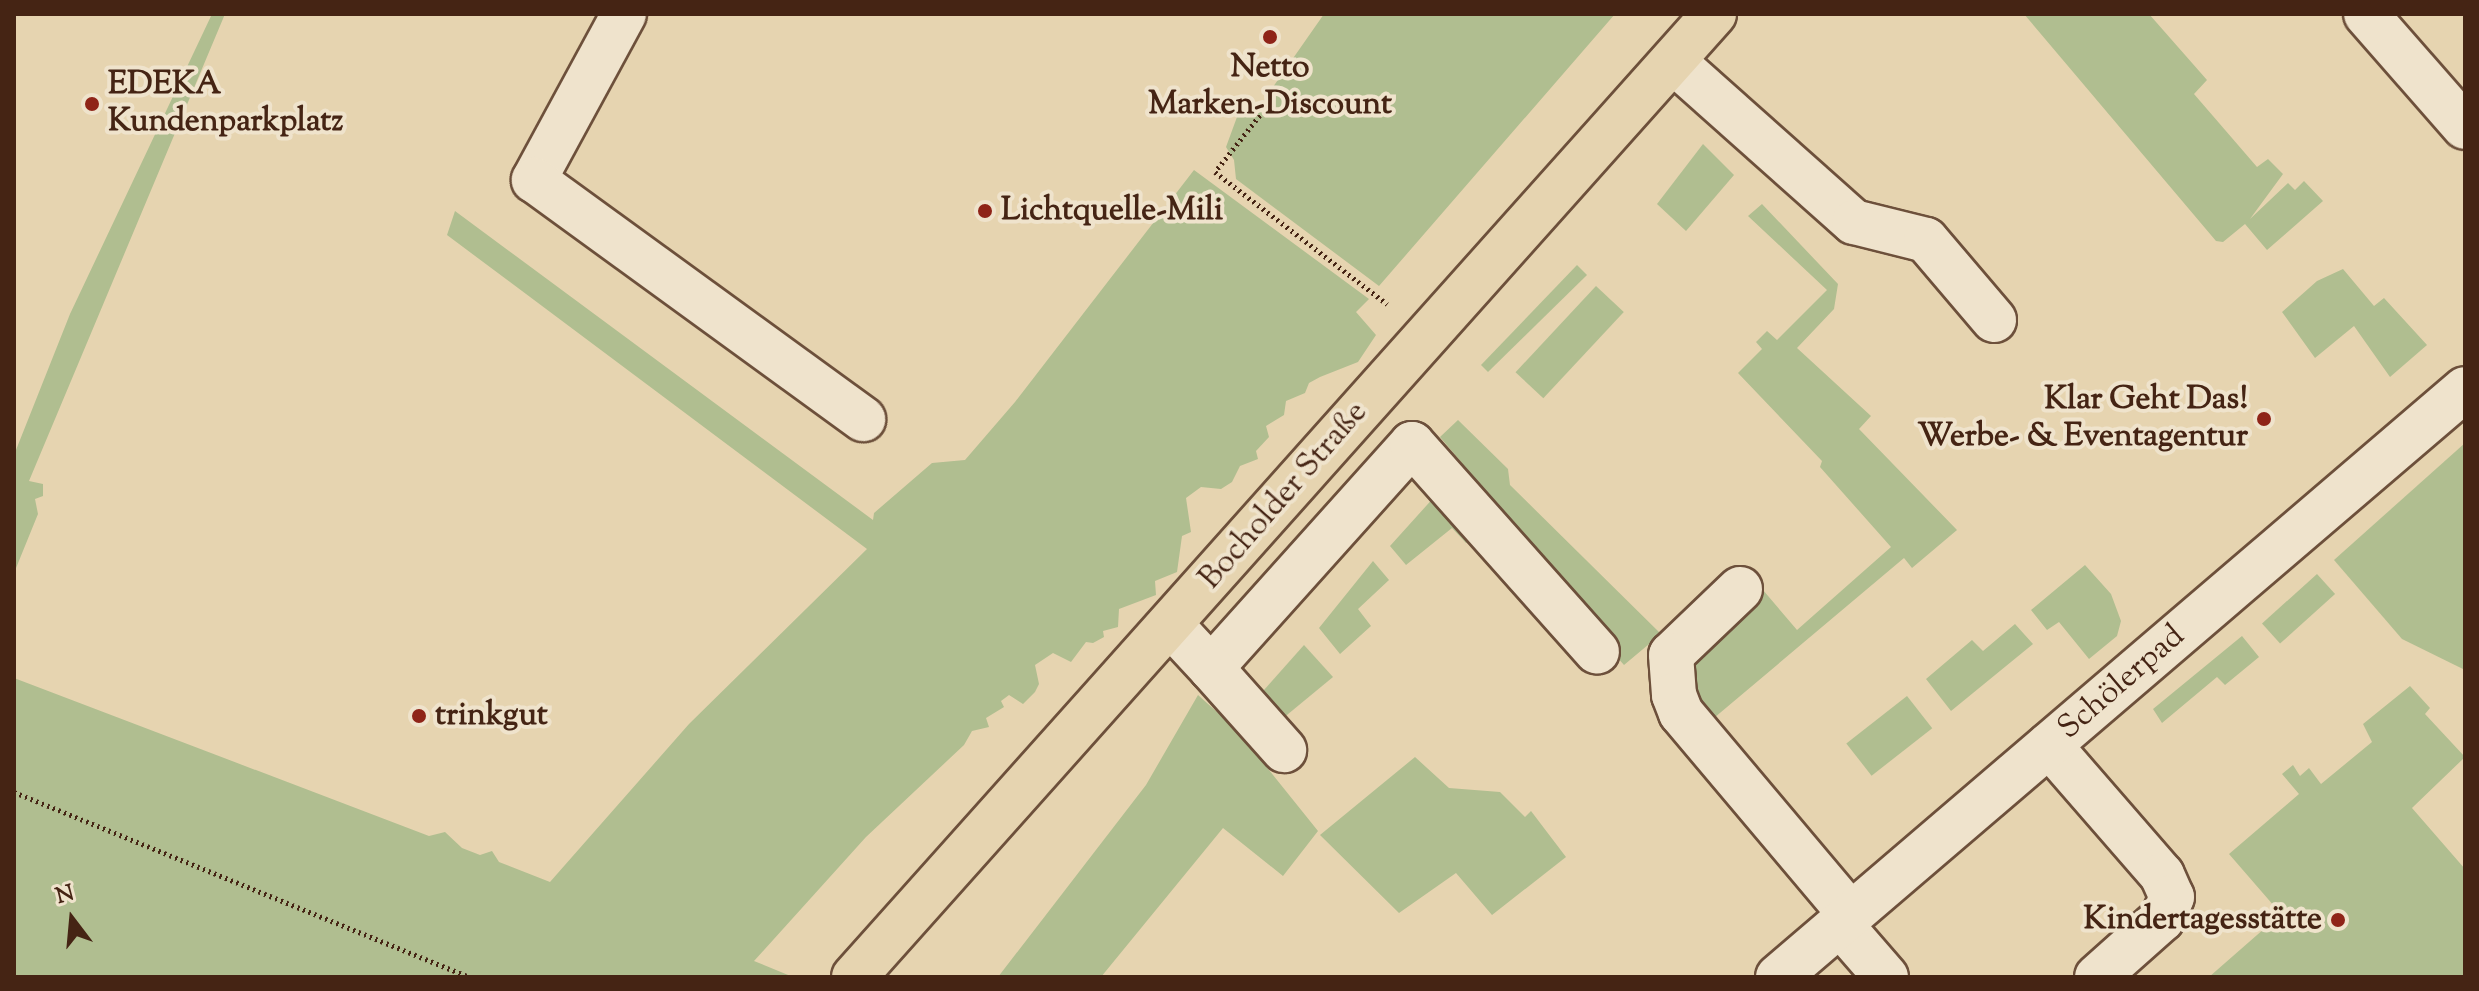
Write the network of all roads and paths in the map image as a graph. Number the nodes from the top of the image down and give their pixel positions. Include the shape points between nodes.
1 (624, 14) edge
2 (1714, 14) edge
3 (2366, 14) edge
4 (1673, 61) junction
5 (1271, 101) dead end
6 (2465, 127) edge
7 (1339, 267) dead end
8 (1994, 320) dead end
9 (2465, 389) edge
10 (863, 419) dead end
11 (1740, 589) dead end
12 (1171, 625) junction
13 (1597, 652) dead end
14 (1211, 668) junction
15 (2049, 745) junction
16 (1284, 750) dead end
17 (14, 792) edge
18 (1846, 920) junction
19 (470, 977) edge
20 (854, 977) edge
21 (1778, 977) edge
22 (1886, 977) edge
23 (2097, 977) edge

1 - 10 street via 534,180
2 - 4 main road, Bocholder Straße
3 - 6 street
4 - 8 street via 1854,222 1926,240
4 - 12 main road, Bocholder Straße
5 - 7 path via 1215,172
9 - 15 street, Schölerpad
11 - 18 street via 1671,655 1674,695 1681,713
12 - 14 street
12 - 20 main road, Bocholder Straße
13 - 14 street via 1412,444
14 - 16 street
15 - 18 street, Schölerpad
15 - 23 street via 2162,875 2172,897 2162,919
17 - 19 path
18 - 21 street, Schölerpad
18 - 22 street

